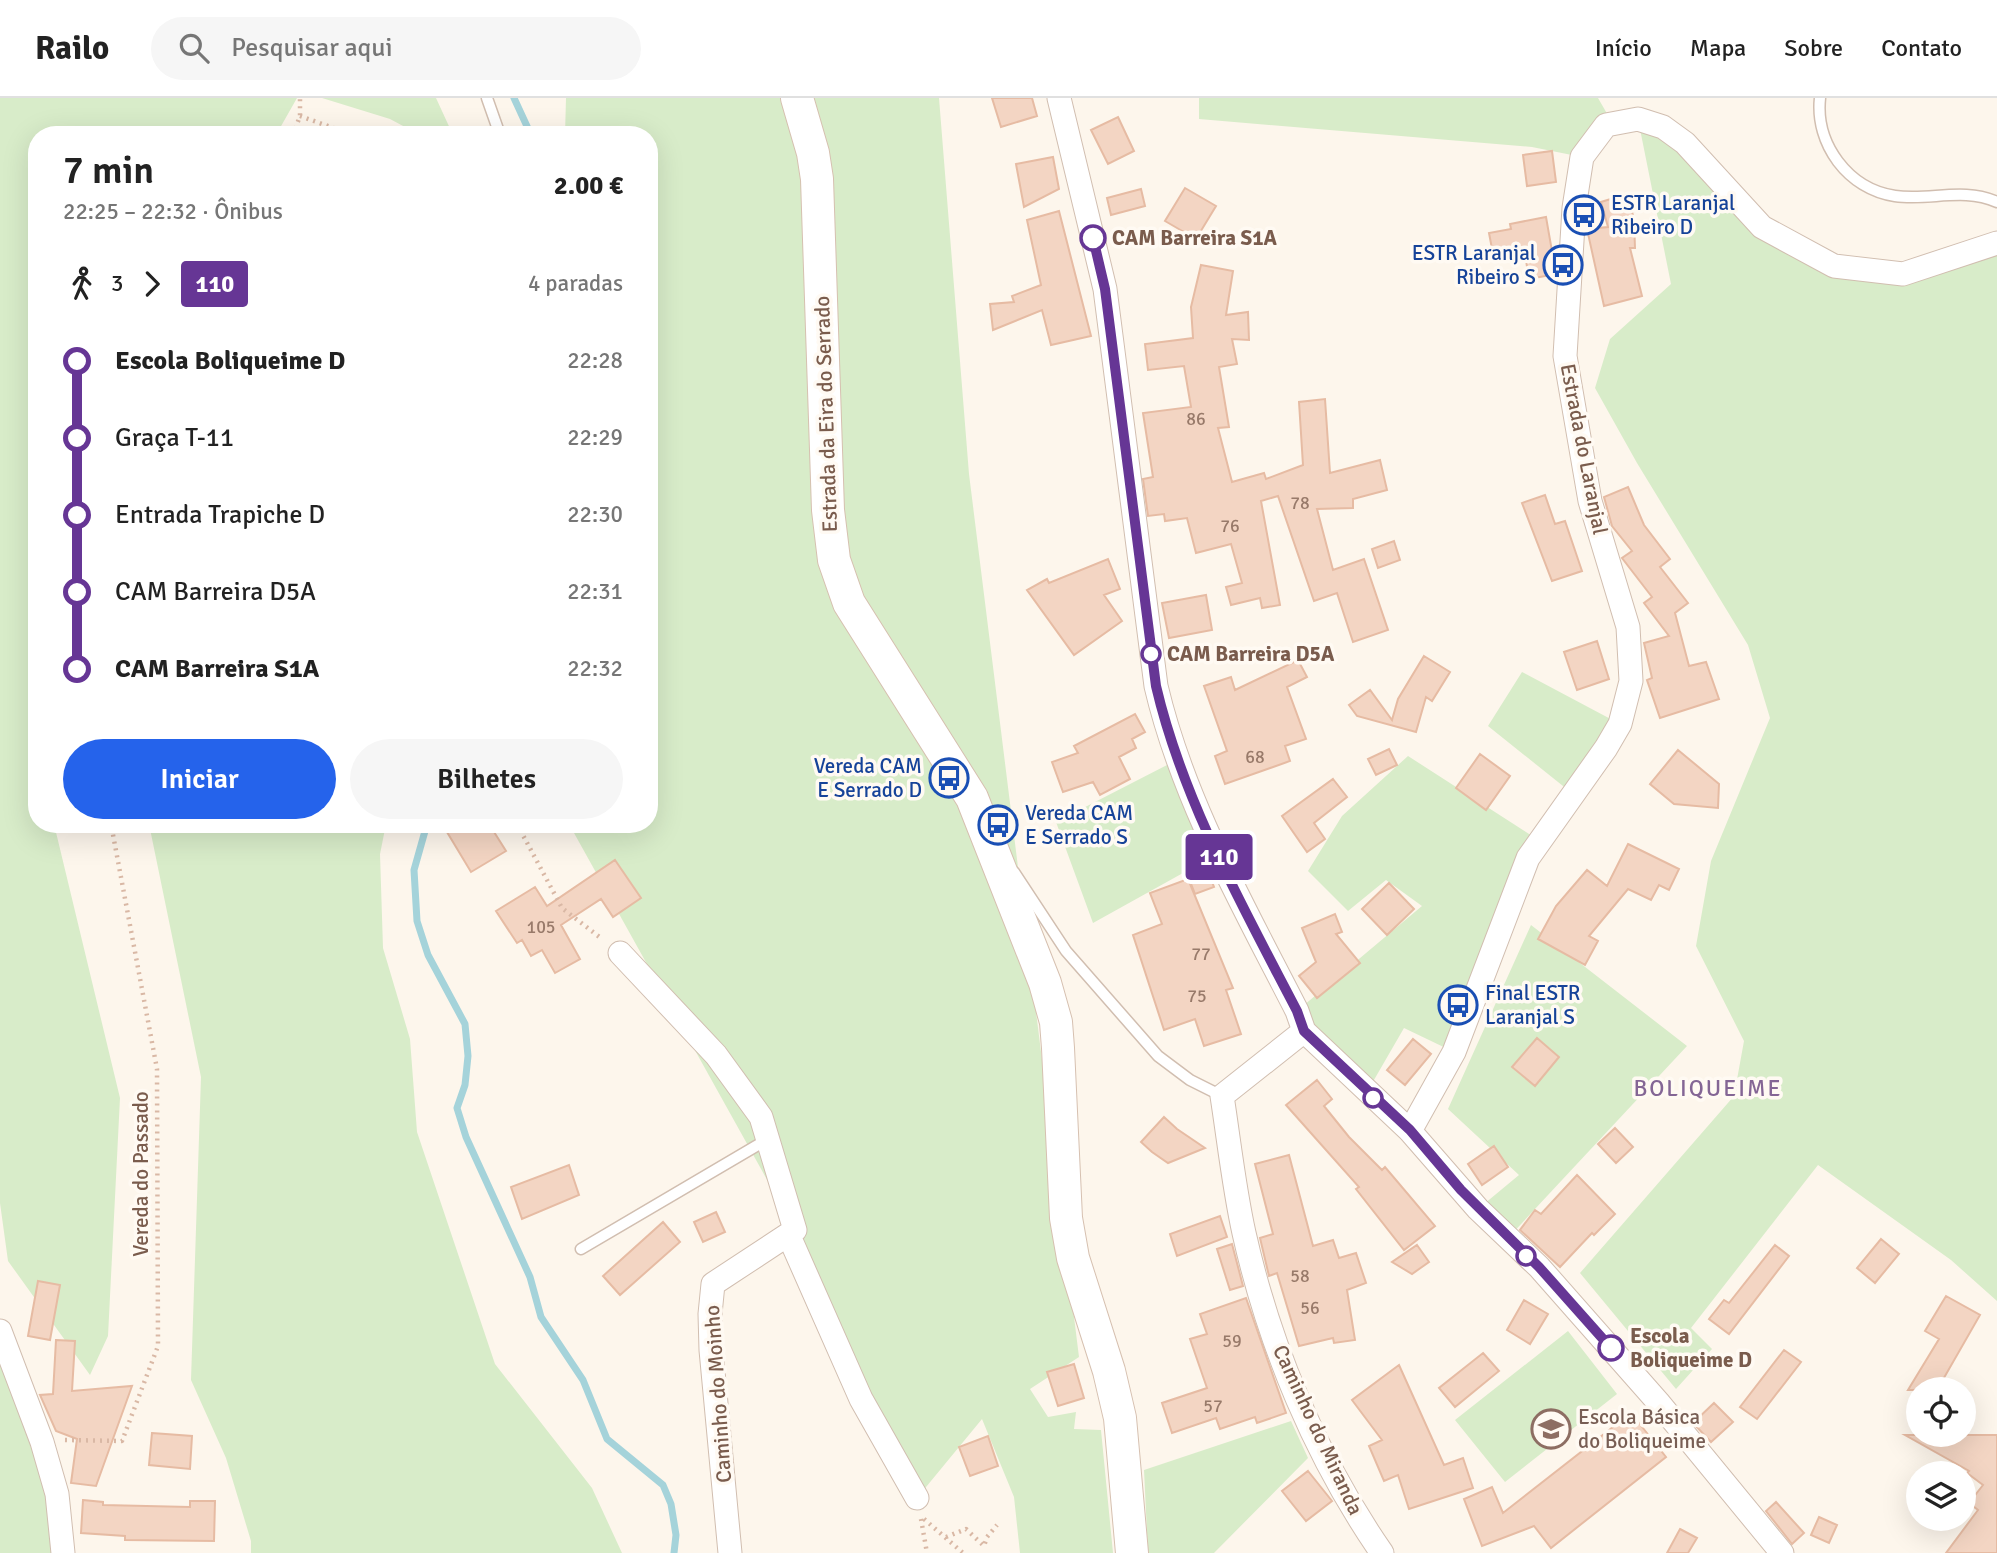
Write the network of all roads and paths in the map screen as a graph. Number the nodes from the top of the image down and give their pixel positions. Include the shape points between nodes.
1 (300, 98) edge
2 (487, 98) edge
3 (797, 98) edge
4 (1059, 98) edge
5 (1821, 98) edge
6 (300, 116) junction
7 (296, 126) edge
8 (328, 126) edge
9 (497, 126) edge
10 (1997, 202) edge
11 (1997, 243) edge
12 (113, 833) edge
13 (522, 833) edge
14 (999, 865) junction
15 (620, 953) joint
16 (1304, 1031) junction
17 (1222, 1096) junction
18 (1410, 1130) junction
19 (768, 1139) junction
20 (789, 1236) junction
21 (580, 1250) dead end
22 (0, 1331) edge
23 (42, 1442) junction
24 (919, 1508) junction
25 (997, 1525) dead end
26 (946, 1537) junction
27 (63, 1553) edge
28 (730, 1553) edge
29 (927, 1553) edge
30 (963, 1553) edge
31 (1132, 1553) edge
32 (1382, 1553) edge
33 (1782, 1553) edge

1 - 6 path
2 - 9 lane
3 - 14 main road, Estrada da Eira do Serrado via 817,179 828,510 834,560 860,624 972,798
4 - 16 street via 1105,289 1156,686 1167,736 1219,857
5 - 10 lane via 1820,129 1830,151 1844,169 1868,185 1895,196 1969,193
6 - 7 path
6 - 8 path
11 - 18 street, Estrada do Laranjal via 1903,274 1834,266 1762,227 1685,143 1663,127 1638,119 1606,125 1582,157 1574,208 1565,356 1590,501 1628,627 1632,681 1620,724 1606,748 1528,858 1454,1052
12 - 23 path, Vereda do Passado via 157,1069 158,1346 122,1441
13 - 15 path via 562,908
14 - 17 lane via 1017,874 1066,951 1158,1056
14 - 31 main road, Estrada da Eira do Serrado via 1056,1021 1066,1218 1073,1258 1120,1418
15 - 19 street via 716,1055 761,1117
16 - 17 street
16 - 18 street
17 - 32 street, Caminho do Miranda via 1244,1233 1280,1358 1331,1469
18 - 33 street via 1593,1327
19 - 20 street via 794,1230
19 - 21 lane
20 - 24 street via 861,1399
20 - 28 street, Caminho do Moinho via 713,1284 711,1350
22 - 23 street
23 - 27 street via 57,1493
24 - 26 path
24 - 29 path
25 - 26 path via 984,1546 966,1529
26 - 30 path

